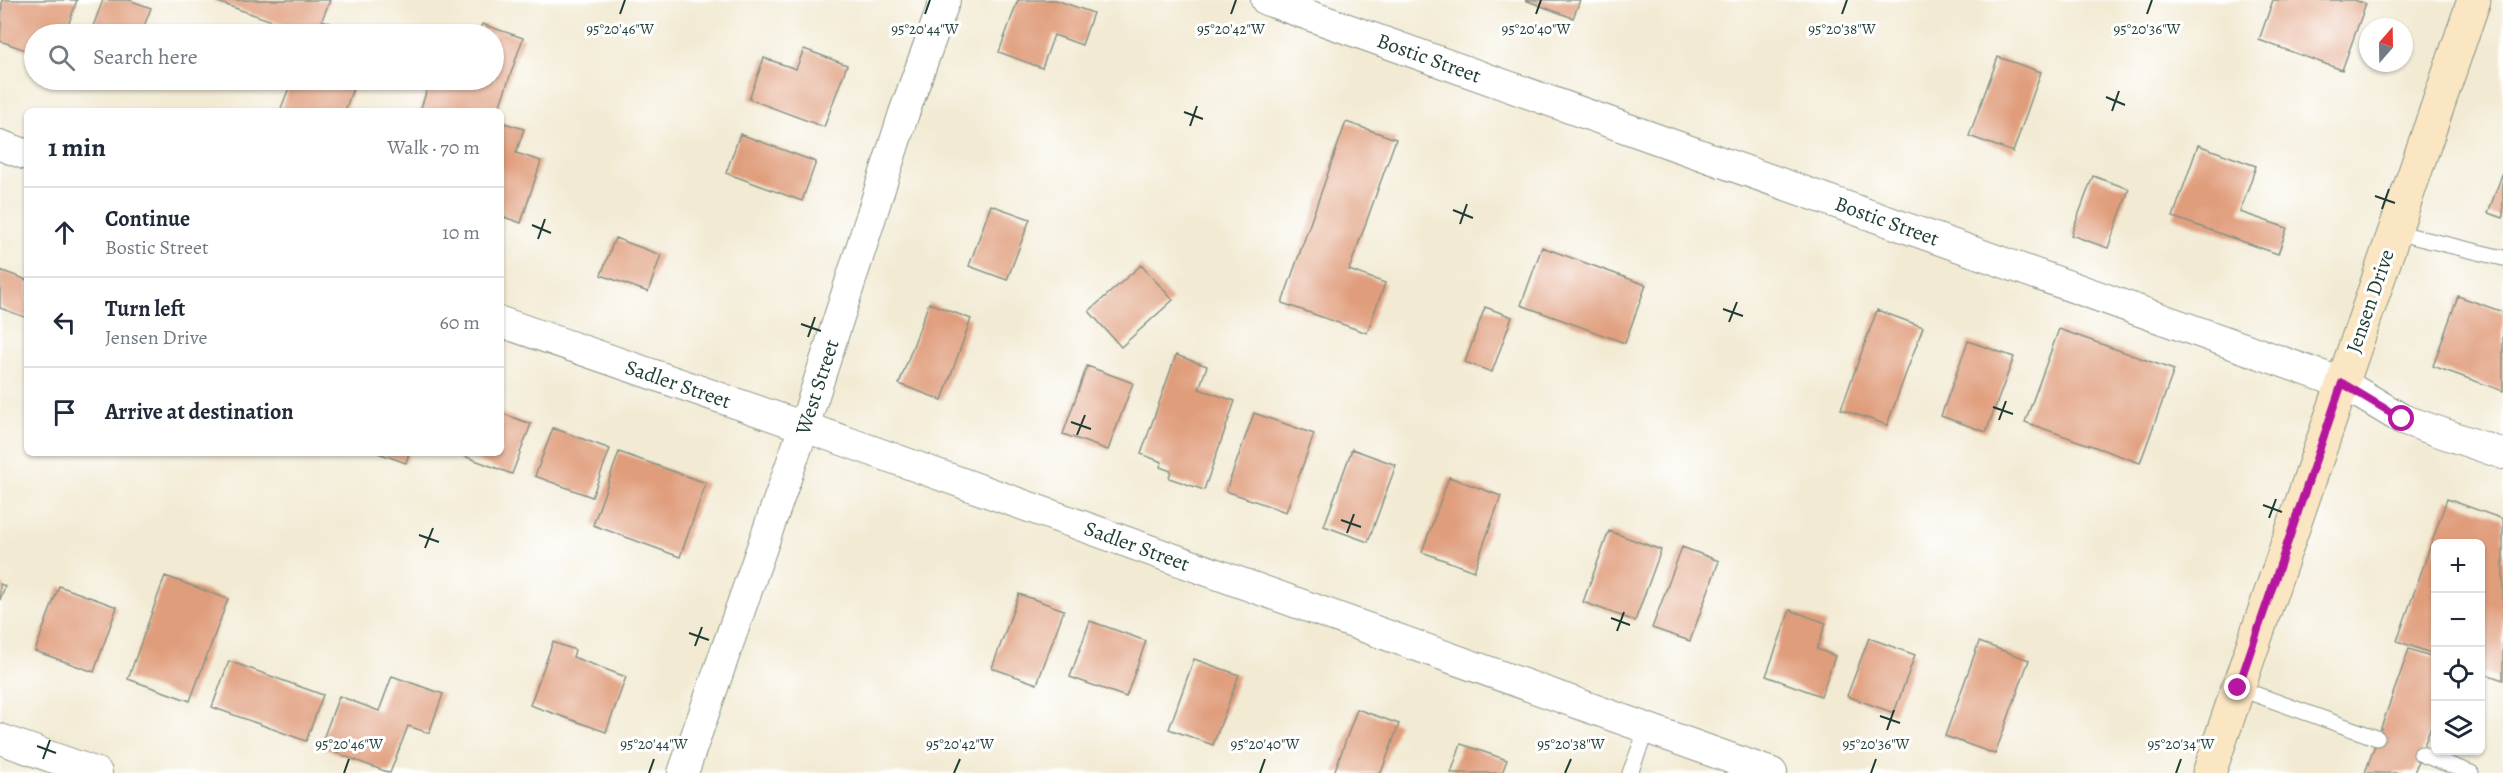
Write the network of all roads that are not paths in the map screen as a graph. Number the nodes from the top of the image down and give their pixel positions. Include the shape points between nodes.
1 (945, 0) edge
2 (1266, 0) edge
3 (2474, 0) edge
4 (0, 145) edge
5 (24, 154) edge
6 (2394, 232) junction
7 (2503, 258) edge
8 (504, 323) edge
9 (2342, 383) junction
10 (804, 427) junction
11 (2503, 454) edge
12 (2238, 688) junction
13 (1647, 729) junction
14 (2377, 738) dead end
15 (0, 739) edge
16 (2421, 754) dead end
17 (97, 773) edge
18 (683, 773) edge
19 (1630, 773) edge
20 (1772, 773) edge
21 (2209, 773) edge
22 (2471, 773) edge

1 - 10 street, West Street via 904,113
2 - 9 street, Bostic Street
3 - 6 main road, Jensen Drive
4 - 5 street
6 - 7 lane
6 - 9 main road, Jensen Drive
8 - 10 street, Sadler Street
9 - 11 street, Bostic Street via 2402,419
9 - 12 main road, Jensen Drive
10 - 13 street, Sadler Street
10 - 18 street, West Street
12 - 14 lane
12 - 21 main road, Jensen Drive
13 - 19 lane
13 - 20 street, Sadler Street
15 - 17 street
16 - 22 lane

